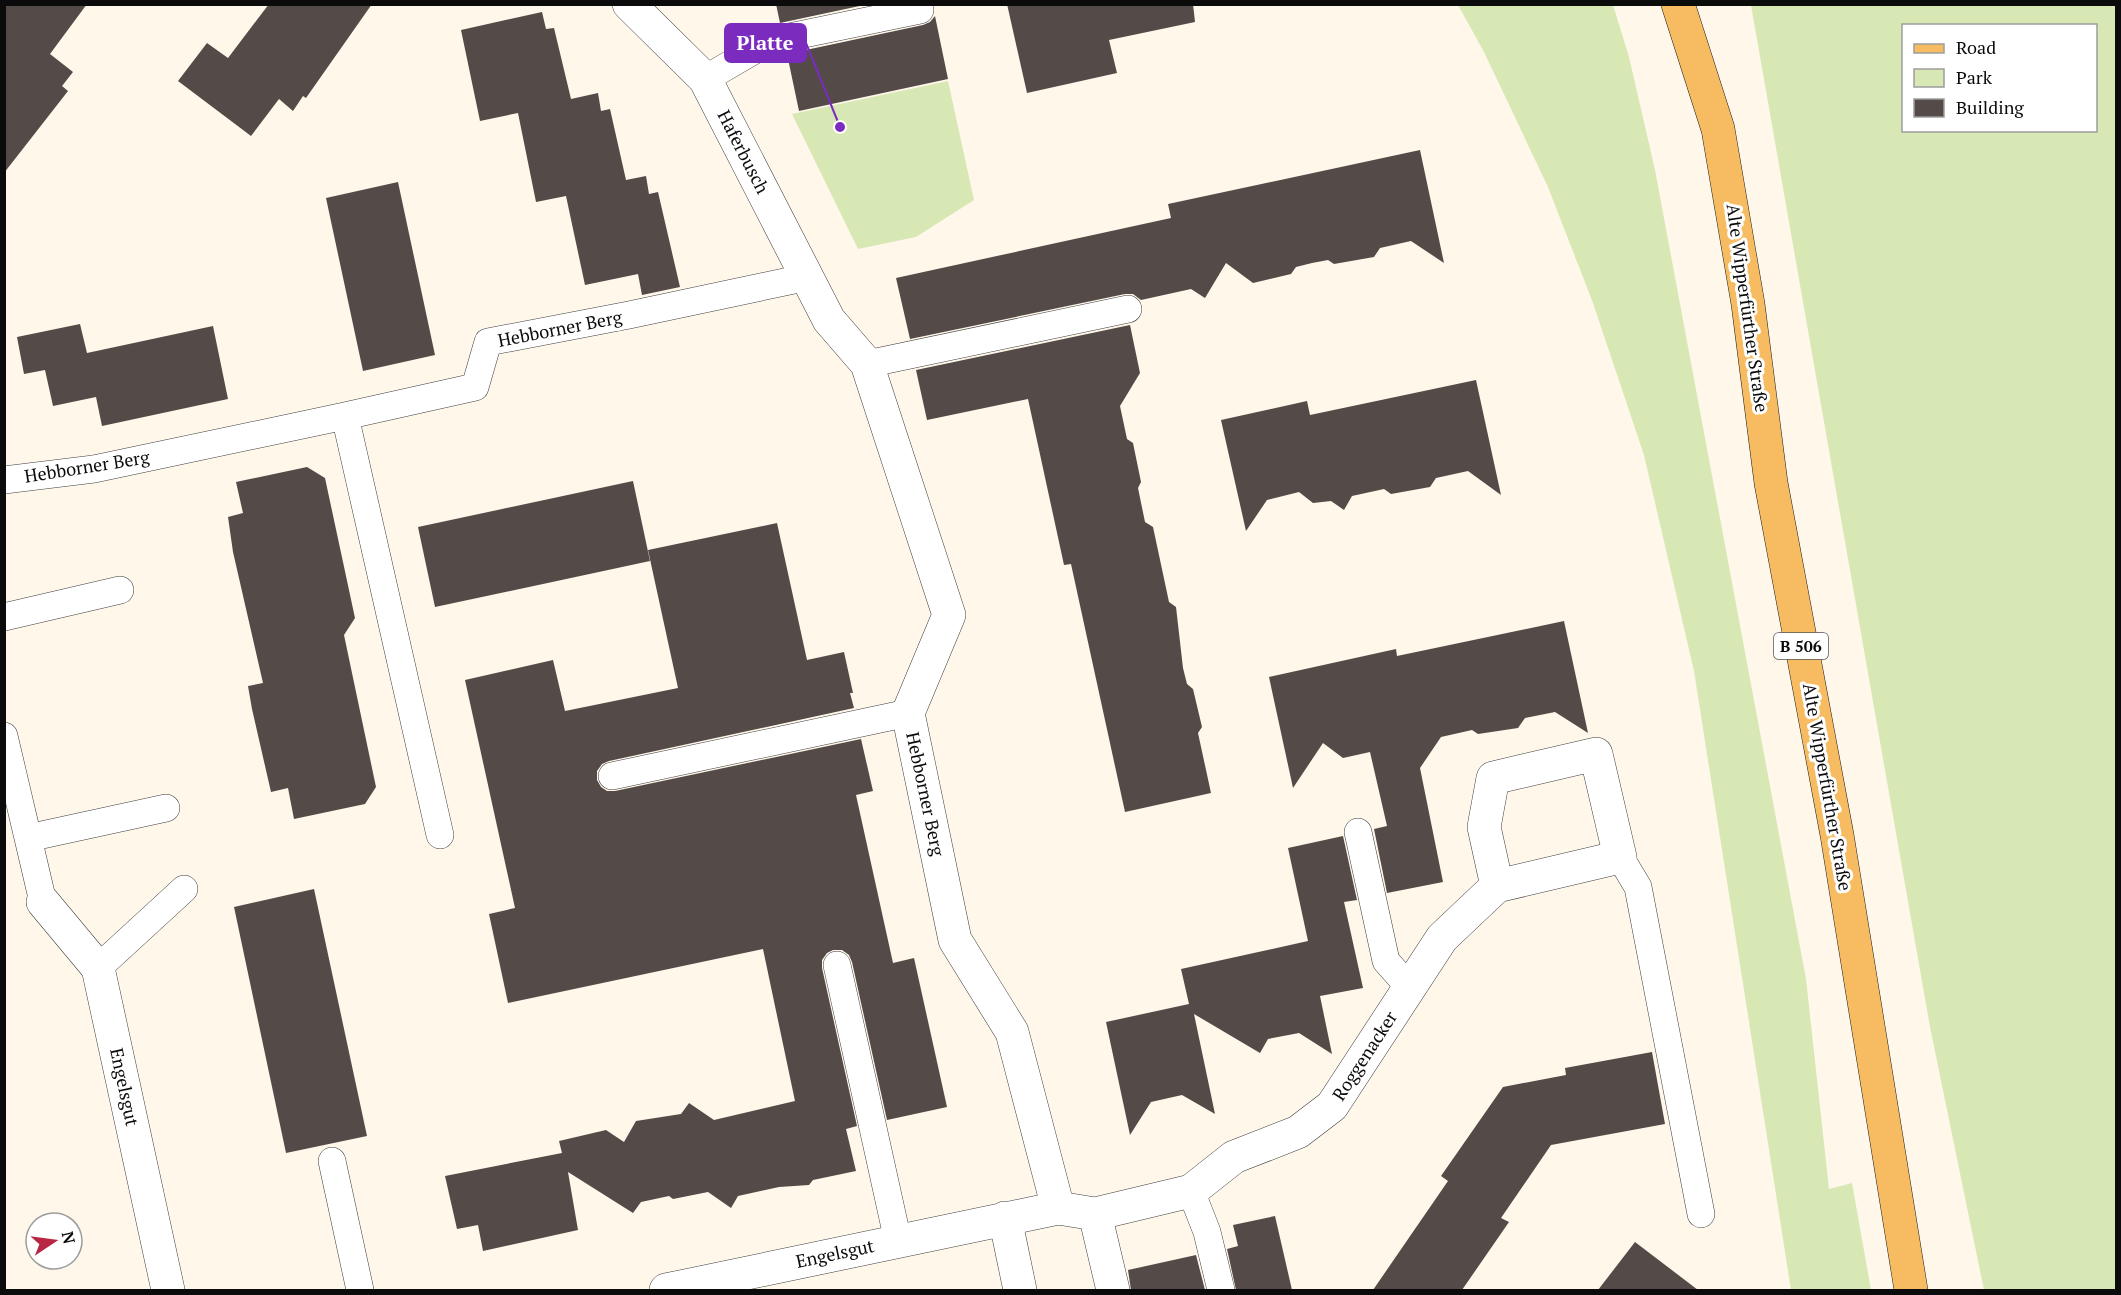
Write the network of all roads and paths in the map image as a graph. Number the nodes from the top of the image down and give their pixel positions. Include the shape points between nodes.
1 (629, 4) edge
2 (1678, 4) edge
3 (920, 10) dead end
4 (705, 79) junction
5 (808, 277) junction
6 (1128, 309) dead end
7 (829, 320) joint
8 (867, 364) junction
9 (345, 416) junction
10 (4, 480) edge
11 (120, 590) dead end
12 (4, 617) edge
13 (908, 713) junction
14 (4, 736) edge
15 (612, 776) dead end
16 (166, 808) dead end
17 (1358, 832) dead end
18 (440, 834) dead end
19 (28, 838) junction
20 (1620, 857) junction
21 (1497, 886) junction
22 (184, 889) dead end
23 (43, 902) joint
24 (837, 965) dead end
25 (98, 968) junction
26 (1410, 988) junction
27 (332, 1161) dead end
28 (1191, 1191) junction
29 (1058, 1208) junction
30 (1095, 1214) junction
31 (1701, 1214) dead end
32 (1005, 1218) junction
33 (898, 1241) junction
34 (168, 1290) edge
35 (360, 1290) edge
36 (666, 1290) edge
37 (1020, 1290) edge
38 (1113, 1290) edge
39 (1221, 1290) edge
40 (1911, 1290) edge

1 - 4 street, Haferbusch
2 - 40 main road, Alte Wipperfürther Straße / B 506 via 1719,129 1748,304 1771,483 1837,835
3 - 4 lane via 770,41
4 - 5 street, Haferbusch
5 - 7 street, Haferbusch
5 - 9 lane, Hebborner Berg via 488,342 475,387
6 - 8 lane
7 - 8 street, Hebborner Berg
8 - 13 street, Hebborner Berg via 949,615
9 - 10 lane, Hebborner Berg via 94,469
9 - 18 lane
11 - 12 lane
13 - 15 lane
13 - 29 street, Hebborner Berg via 955,940 1012,1032
14 - 19 lane
16 - 19 lane
17 - 26 lane via 1386,961
19 - 23 lane
20 - 21 street
20 - 21 street via 1596,754 1493,777 1484,827
20 - 31 lane via 1638,887
21 - 26 street, Roggenacker via 1442,938
22 - 25 lane
23 - 25 street, Engelsgut
24 - 33 lane
25 - 34 street, Engelsgut
26 - 28 street, Roggenacker via 1332,1106 1298,1132 1234,1157
27 - 35 lane
28 - 30 street, Roggenacker
28 - 39 lane via 1207,1232
29 - 30 street
29 - 32 street
30 - 38 street
32 - 33 street, Engelsgut
32 - 37 street
33 - 36 street, Engelsgut

